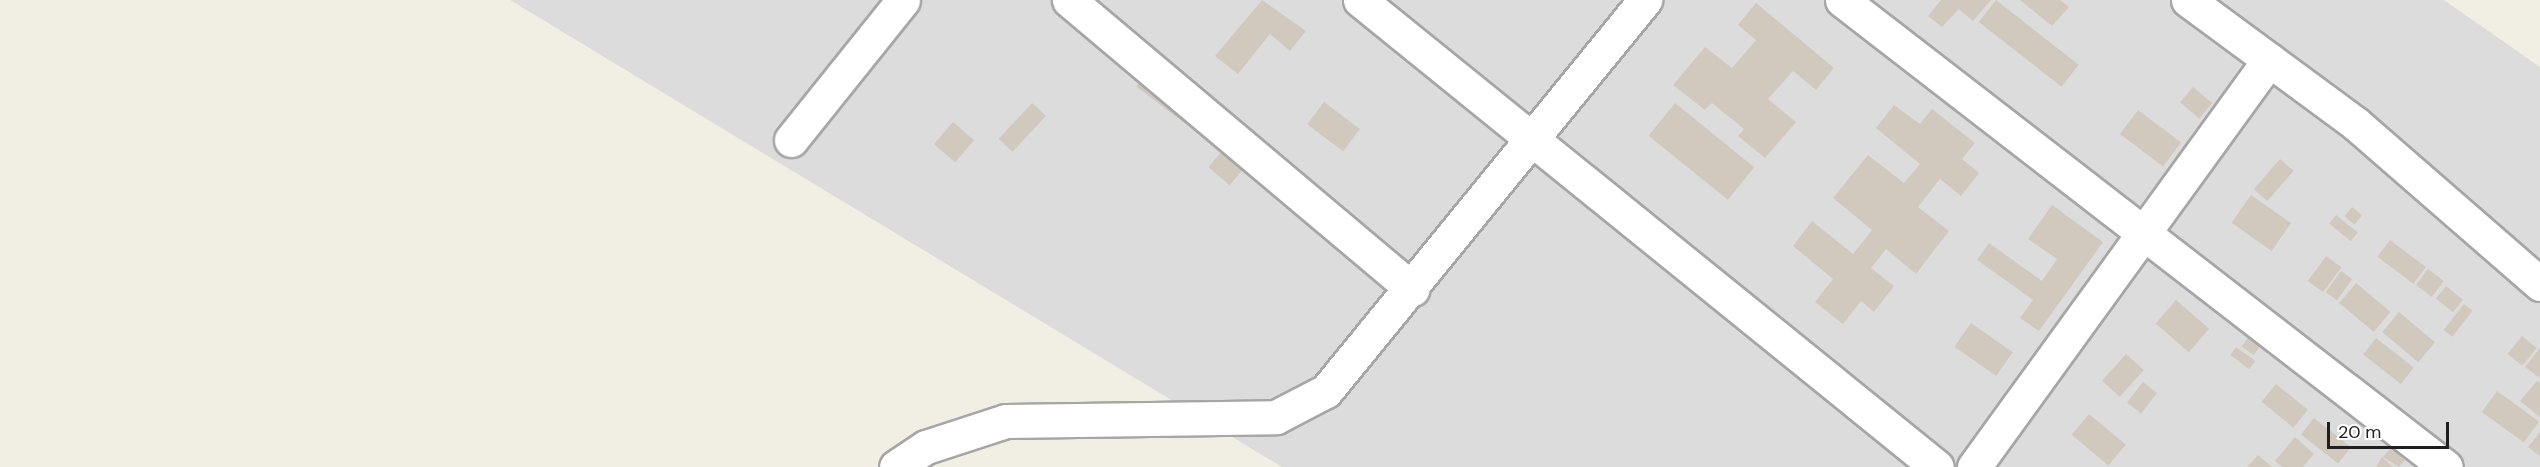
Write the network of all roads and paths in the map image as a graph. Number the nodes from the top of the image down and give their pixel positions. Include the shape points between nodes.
1 (903, 0) edge
2 (1069, 0) edge
3 (1360, 0) edge
4 (1646, 0) edge
5 (1842, 0) edge
6 (2188, 0) edge
7 (2269, 60) junction
8 (1530, 138) junction
9 (791, 140) dead end
10 (2143, 236) junction
11 (2540, 284) edge
12 (1412, 289) junction
13 (896, 467) edge
14 (1936, 467) edge
15 (1974, 467) edge
16 (2446, 467) edge

1 - 9 street
2 - 12 street
3 - 8 street
4 - 8 street
5 - 10 street
6 - 7 street
7 - 10 street
7 - 11 street via 2356,124
8 - 12 street
8 - 14 street
10 - 15 street
10 - 16 street
12 - 13 street via 1326,391 1276,417 1006,421 926,447

